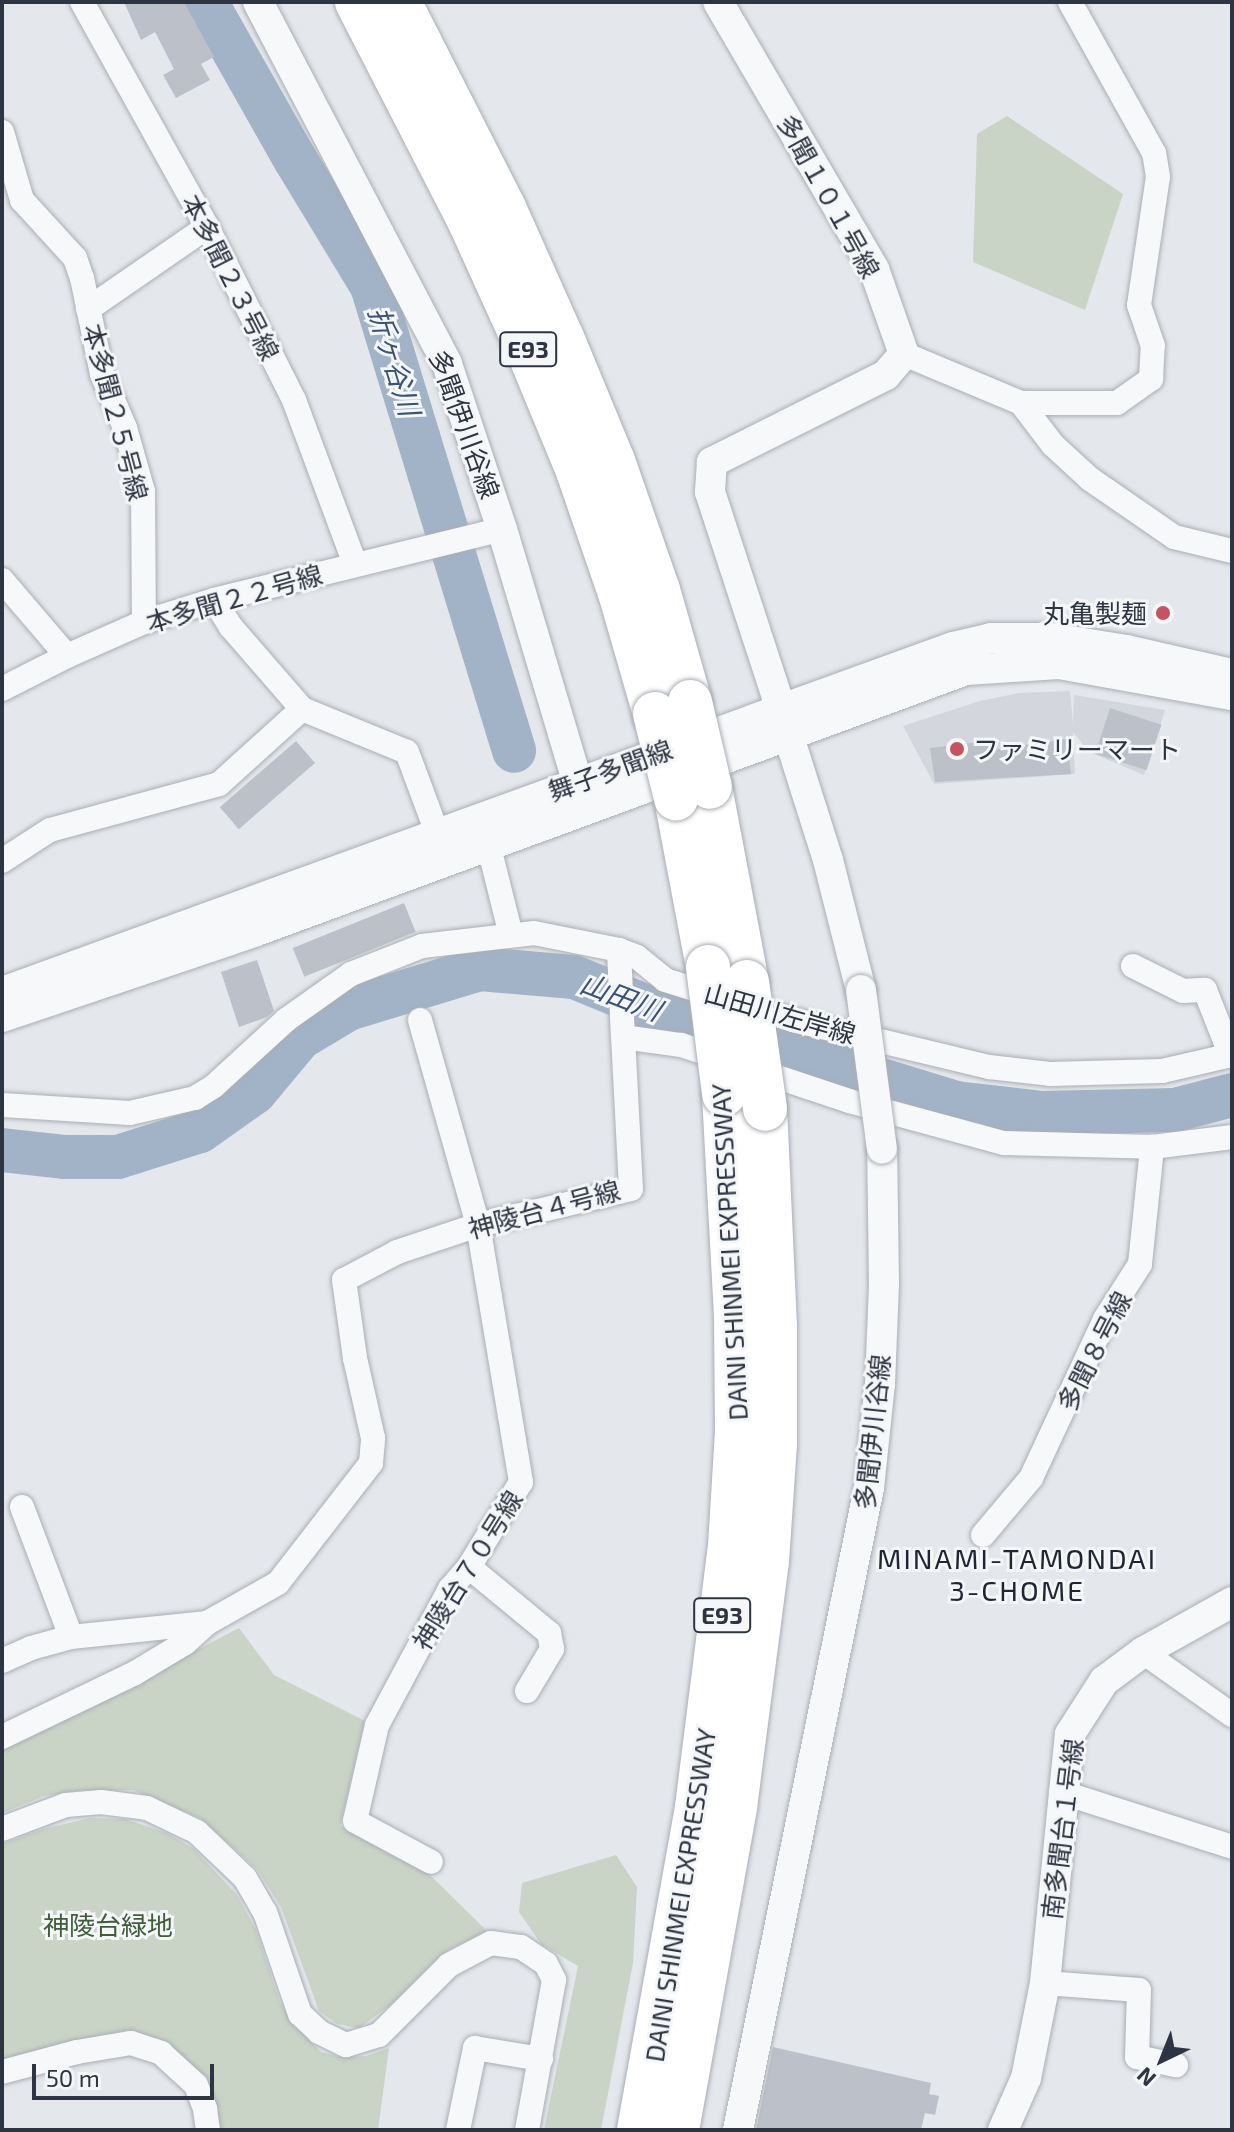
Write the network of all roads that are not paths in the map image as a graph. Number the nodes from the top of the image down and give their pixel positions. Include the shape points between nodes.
1 (82, 2) edge
2 (258, 2) edge
3 (357, 2) edge
4 (399, 2) edge
5 (718, 2) edge
6 (1070, 2) edge
7 (2, 132) edge
8 (207, 227) junction
9 (88, 309) junction
10 (904, 354) junction
11 (1021, 403) junction
12 (502, 529) junction
13 (1232, 551) edge
14 (355, 564) junction
15 (2, 580) edge
16 (214, 600) junction
17 (144, 622) junction
18 (67, 656) junction
19 (1232, 674) edge
20 (2, 689) edge
21 (1232, 695) edge
22 (673, 708) junction
23 (302, 709) junction
24 (785, 721) junction
25 (581, 794) junction
26 (488, 843) junction
27 (442, 846) junction
28 (2, 861) edge
29 (511, 935) junction
30 (619, 950) junction
31 (1133, 966) dead end
32 (728, 975) junction
33 (2, 992) edge
34 (2, 1017) edge
35 (420, 1020) dead end
36 (623, 1037) junction
37 (1231, 1056) edge
38 (2, 1105) edge
39 (1232, 1137) edge
40 (1152, 1147) junction
41 (478, 1225) junction
42 (22, 1507) dead end
43 (983, 1535) dead end
44 (469, 1567) junction
45 (1230, 1606) edge
46 (207, 1623) junction
47 (71, 1637) junction
48 (1143, 1652) junction
49 (2, 1661) edge
50 (527, 1691) dead end
51 (1232, 1715) edge
52 (2, 1737) edge
53 (1061, 1792) junction
54 (2, 1829) edge
55 (1232, 1847) edge
56 (431, 1862) dead end
57 (1045, 1983) junction
58 (541, 2059) junction
59 (1176, 2065) dead end
60 (2, 2072) edge
61 (208, 2130) edge
62 (458, 2130) edge
63 (527, 2130) edge
64 (639, 2130) edge
65 (677, 2130) edge
66 (738, 2130) edge
67 (1003, 2130) edge

1 - 8 street, 本多聞２３号線
2 - 12 street, 多聞伊川谷線 via 447,364
3 - 22 highway, DAINI SHINMEI EXPRESSWAY / E93 via 470,222 528,350 621,596
4 - 22 highway, DAINI SHINMEI EXPRESSWAY / E93 via 504,208 618,475 658,590
5 - 10 street, 多聞１０１号線 via 874,269
6 - 11 street via 1154,153 1158,177 1139,305 1153,346 1151,379 1117,403
7 - 9 street, 本多聞２５号線 via 22,200 75,258
8 - 9 street
8 - 14 street, 本多聞２３号線 via 294,400
9 - 17 street, 本多聞２５号線 via 102,374 143,491
10 - 11 street
10 - 24 street via 886,375 712,462 710,492
11 - 13 street via 1053,445 1090,479 1174,537
12 - 14 street, 本多聞２２号線
12 - 25 street, 多聞伊川谷線
14 - 16 street, 本多聞２２号線
15 - 18 street
16 - 17 street, 本多聞２２号線
16 - 23 street
17 - 18 street, 本多聞２２号線
18 - 20 street, 本多聞２２号線
19 - 24 street, 舞子多聞線 via 1066,640 991,638 953,647
21 - 24 street, 舞子多聞線 via 1059,664 966,670
22 - 32 highway, DAINI SHINMEI EXPRESSWAY / E93, bridge
23 - 27 street via 407,752
23 - 28 street via 219,784 50,830
24 - 25 street, 舞子多聞線
24 - 66 street, 多聞伊川谷線, bridge via 861,990 882,1149 884,1284 869,1488
25 - 26 street, 舞子多聞線
25 - 27 street, 舞子多聞線
26 - 27 street, 舞子多聞線
26 - 29 street
27 - 33 street, 舞子多聞線
27 - 34 street, 舞子多聞線 via 254,932
29 - 30 street, 山田川左岸線 via 534,933
29 - 38 street, 山田川左岸線 via 422,946 351,974 286,1020 195,1098 130,1113
30 - 36 street
30 - 37 street, 山田川左岸線 via 665,980 793,1020 989,1067 1050,1074 1162,1071
31 - 37 street via 1183,991 1205,990
32 - 64 highway, DAINI SHINMEI EXPRESSWAY / E93, bridge via 724,1094 737,1344 730,1546 695,1821
32 - 65 highway, DAINI SHINMEI EXPRESSWAY / E93, bridge via 765,1109 775,1444 767,1561 735,1807
35 - 41 street, 神陵台７０号線
36 - 40 street via 681,1045 849,1101 1004,1143
36 - 41 street, 神陵台４号線 via 631,1189
39 - 40 street
40 - 43 street, 多聞８号線 via 1140,1264 1105,1319 1031,1478
41 - 44 street, 神陵台７０号線 via 521,1482
41 - 46 street, 神陵台４号線 via 397,1252 344,1280 373,1438 371,1463 278,1583
42 - 47 street
44 - 50 street via 549,1633 552,1649
44 - 56 street, 神陵台７０号線 via 450,1589 377,1725 355,1821
45 - 48 street, 南多聞台１号線
46 - 47 street, 神陵台４号線
46 - 52 street via 135,1673
47 - 49 street, 神陵台４号線
48 - 51 street
48 - 53 street, 南多聞台１号線 via 1104,1681 1070,1734
53 - 55 street
53 - 57 street, 南多聞台１号線
54 - 58 street via 66,1805 101,1802 147,1808 197,1832 245,1878 265,1912 300,2014 319,2032 346,2045 379,2035 449,1965 491,1943 521,1947 546,1964 554,1980
57 - 59 street via 1139,1990 1137,2057
57 - 67 street, 南多聞台１号線 via 1026,2078
58 - 62 street via 475,2048
58 - 63 street
60 - 61 street via 131,2043 161,2053 196,2085

